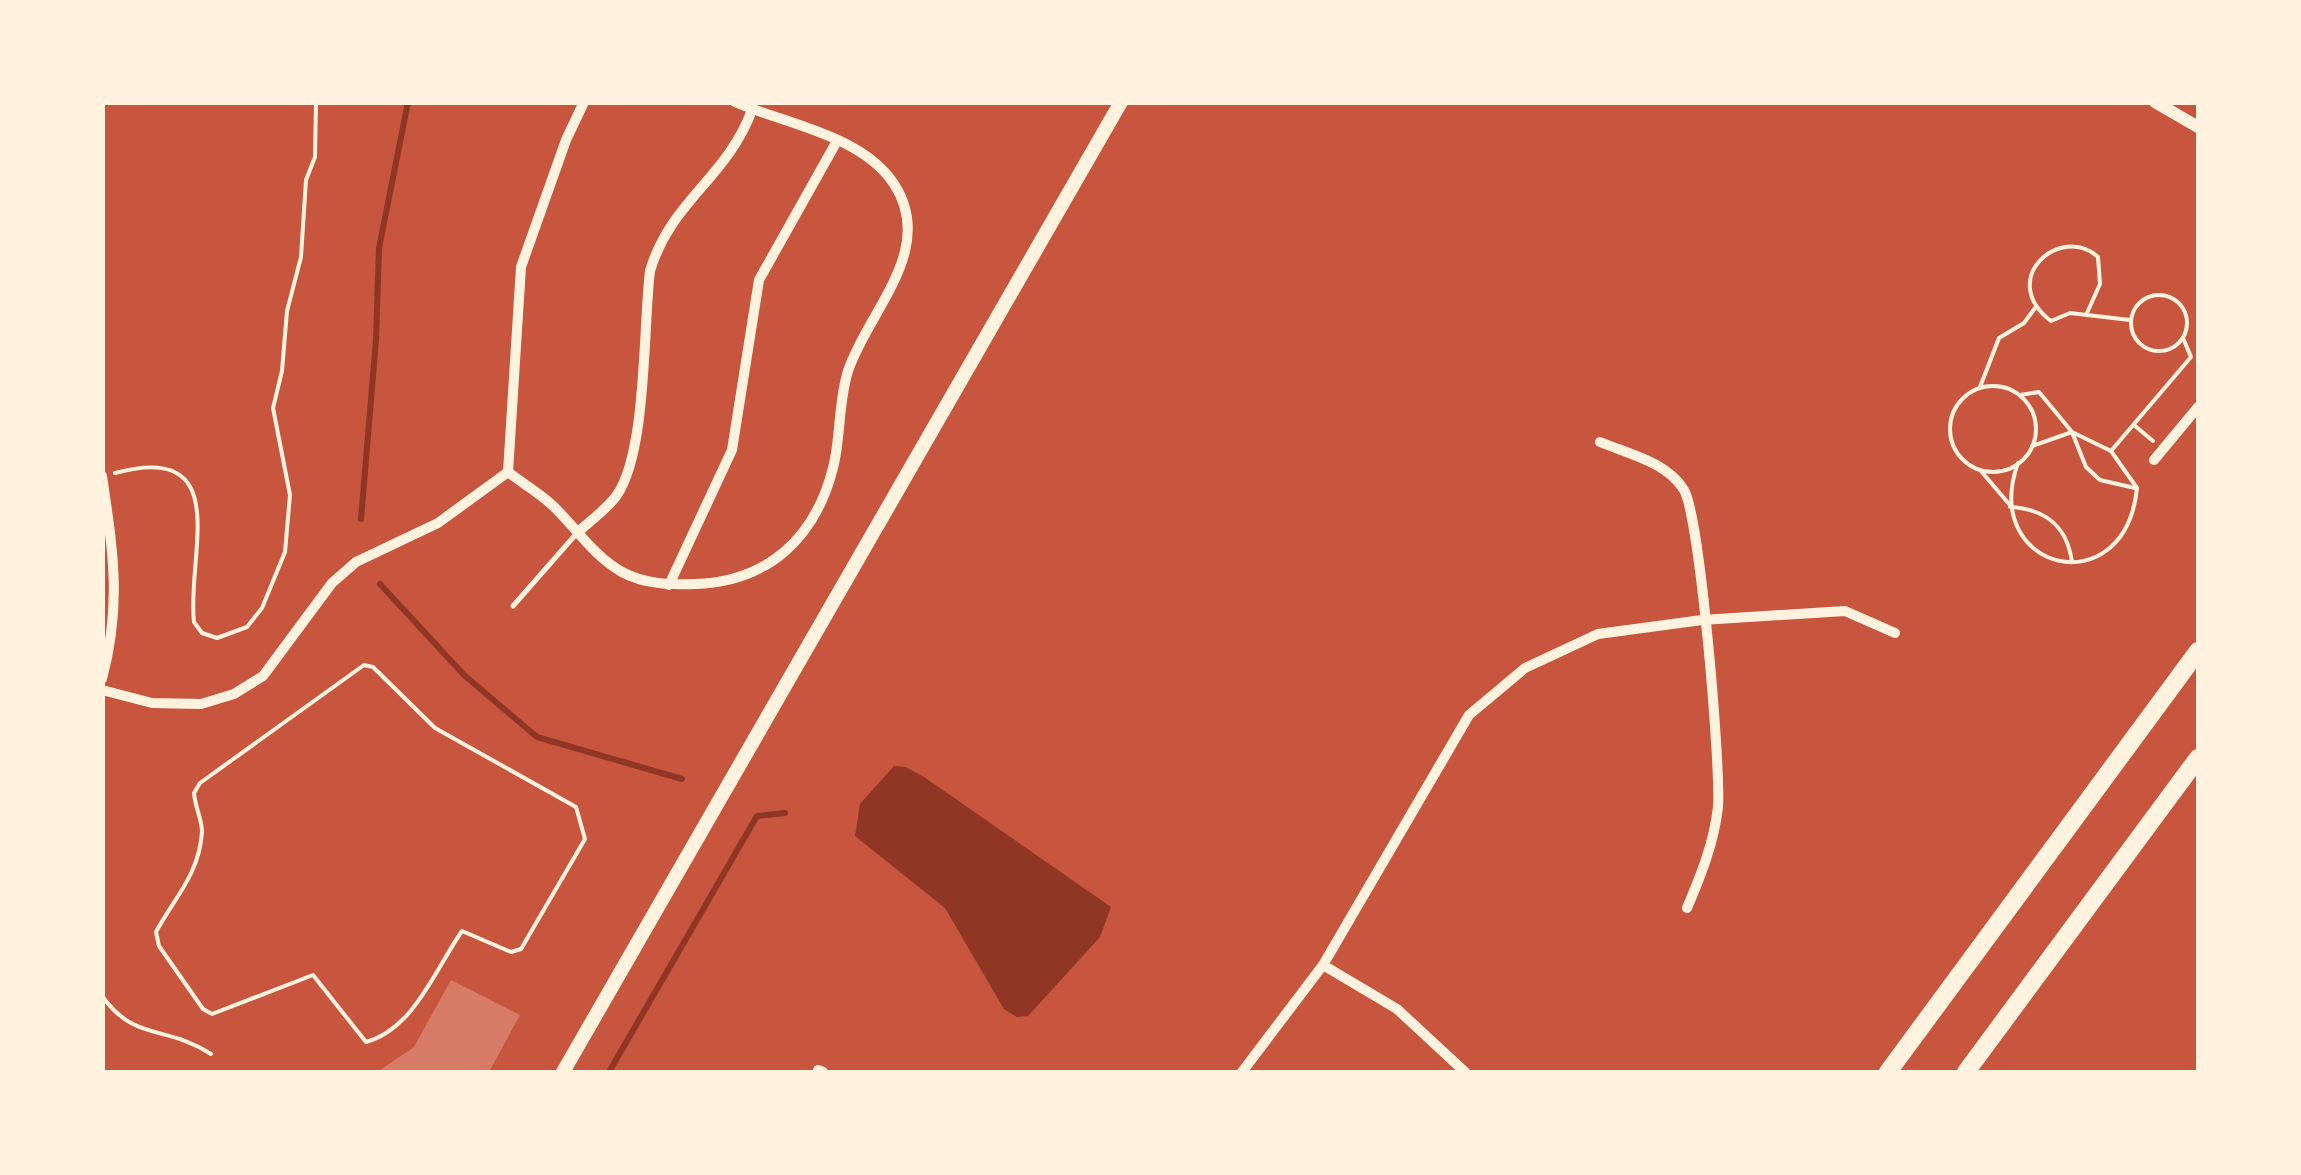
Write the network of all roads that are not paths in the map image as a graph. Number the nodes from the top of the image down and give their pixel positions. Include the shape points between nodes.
1 (584, 102) edge
2 (734, 102) edge
3 (1122, 102) edge
4 (2155, 102) edge
5 (752, 110) junction
6 (2198, 127) edge
7 (837, 141) junction
8 (2198, 407) edge
9 (1600, 442) dead end
10 (2154, 460) dead end
11 (508, 472) junction
12 (102, 476) edge
13 (577, 533) junction
14 (669, 586) junction
15 (513, 606) dead end
16 (1702, 620) junction
17 (1895, 633) dead end
18 (2198, 651) edge
19 (102, 679) edge
20 (102, 690) edge
21 (2198, 758) edge
22 (1687, 908) dead end
23 (1323, 965) junction
24 (563, 1072) edge
25 (1242, 1072) edge
26 (1465, 1072) edge
27 (1888, 1072) edge
28 (1966, 1072) edge

1 - 11 street via 522,268
2 - 5 street
3 - 24 main road
4 - 6 street
5 - 7 street
5 - 13 street via 729,160 670,222 658,246 628,471 616,496
7 - 14 street via 759,280 732,450
7 - 14 street via 878,164 896,186 908,239 903,265 848,370 833,469 818,506 783,558 729,583
8 - 10 street
9 - 16 street via 1669,472 1685,491
11 - 13 street
11 - 20 street via 438,524 356,562 332,583 263,676 234,694 201,704 152,703
12 - 19 street via 118,580 115,632
13 - 14 street via 617,570
13 - 15 lane
16 - 17 street via 1845,611
16 - 22 street via 1718,808 1709,855
16 - 23 street via 1598,634 1525,668 1468,715
18 - 27 highway
21 - 28 highway
23 - 25 street
23 - 26 street via 1397,1009

